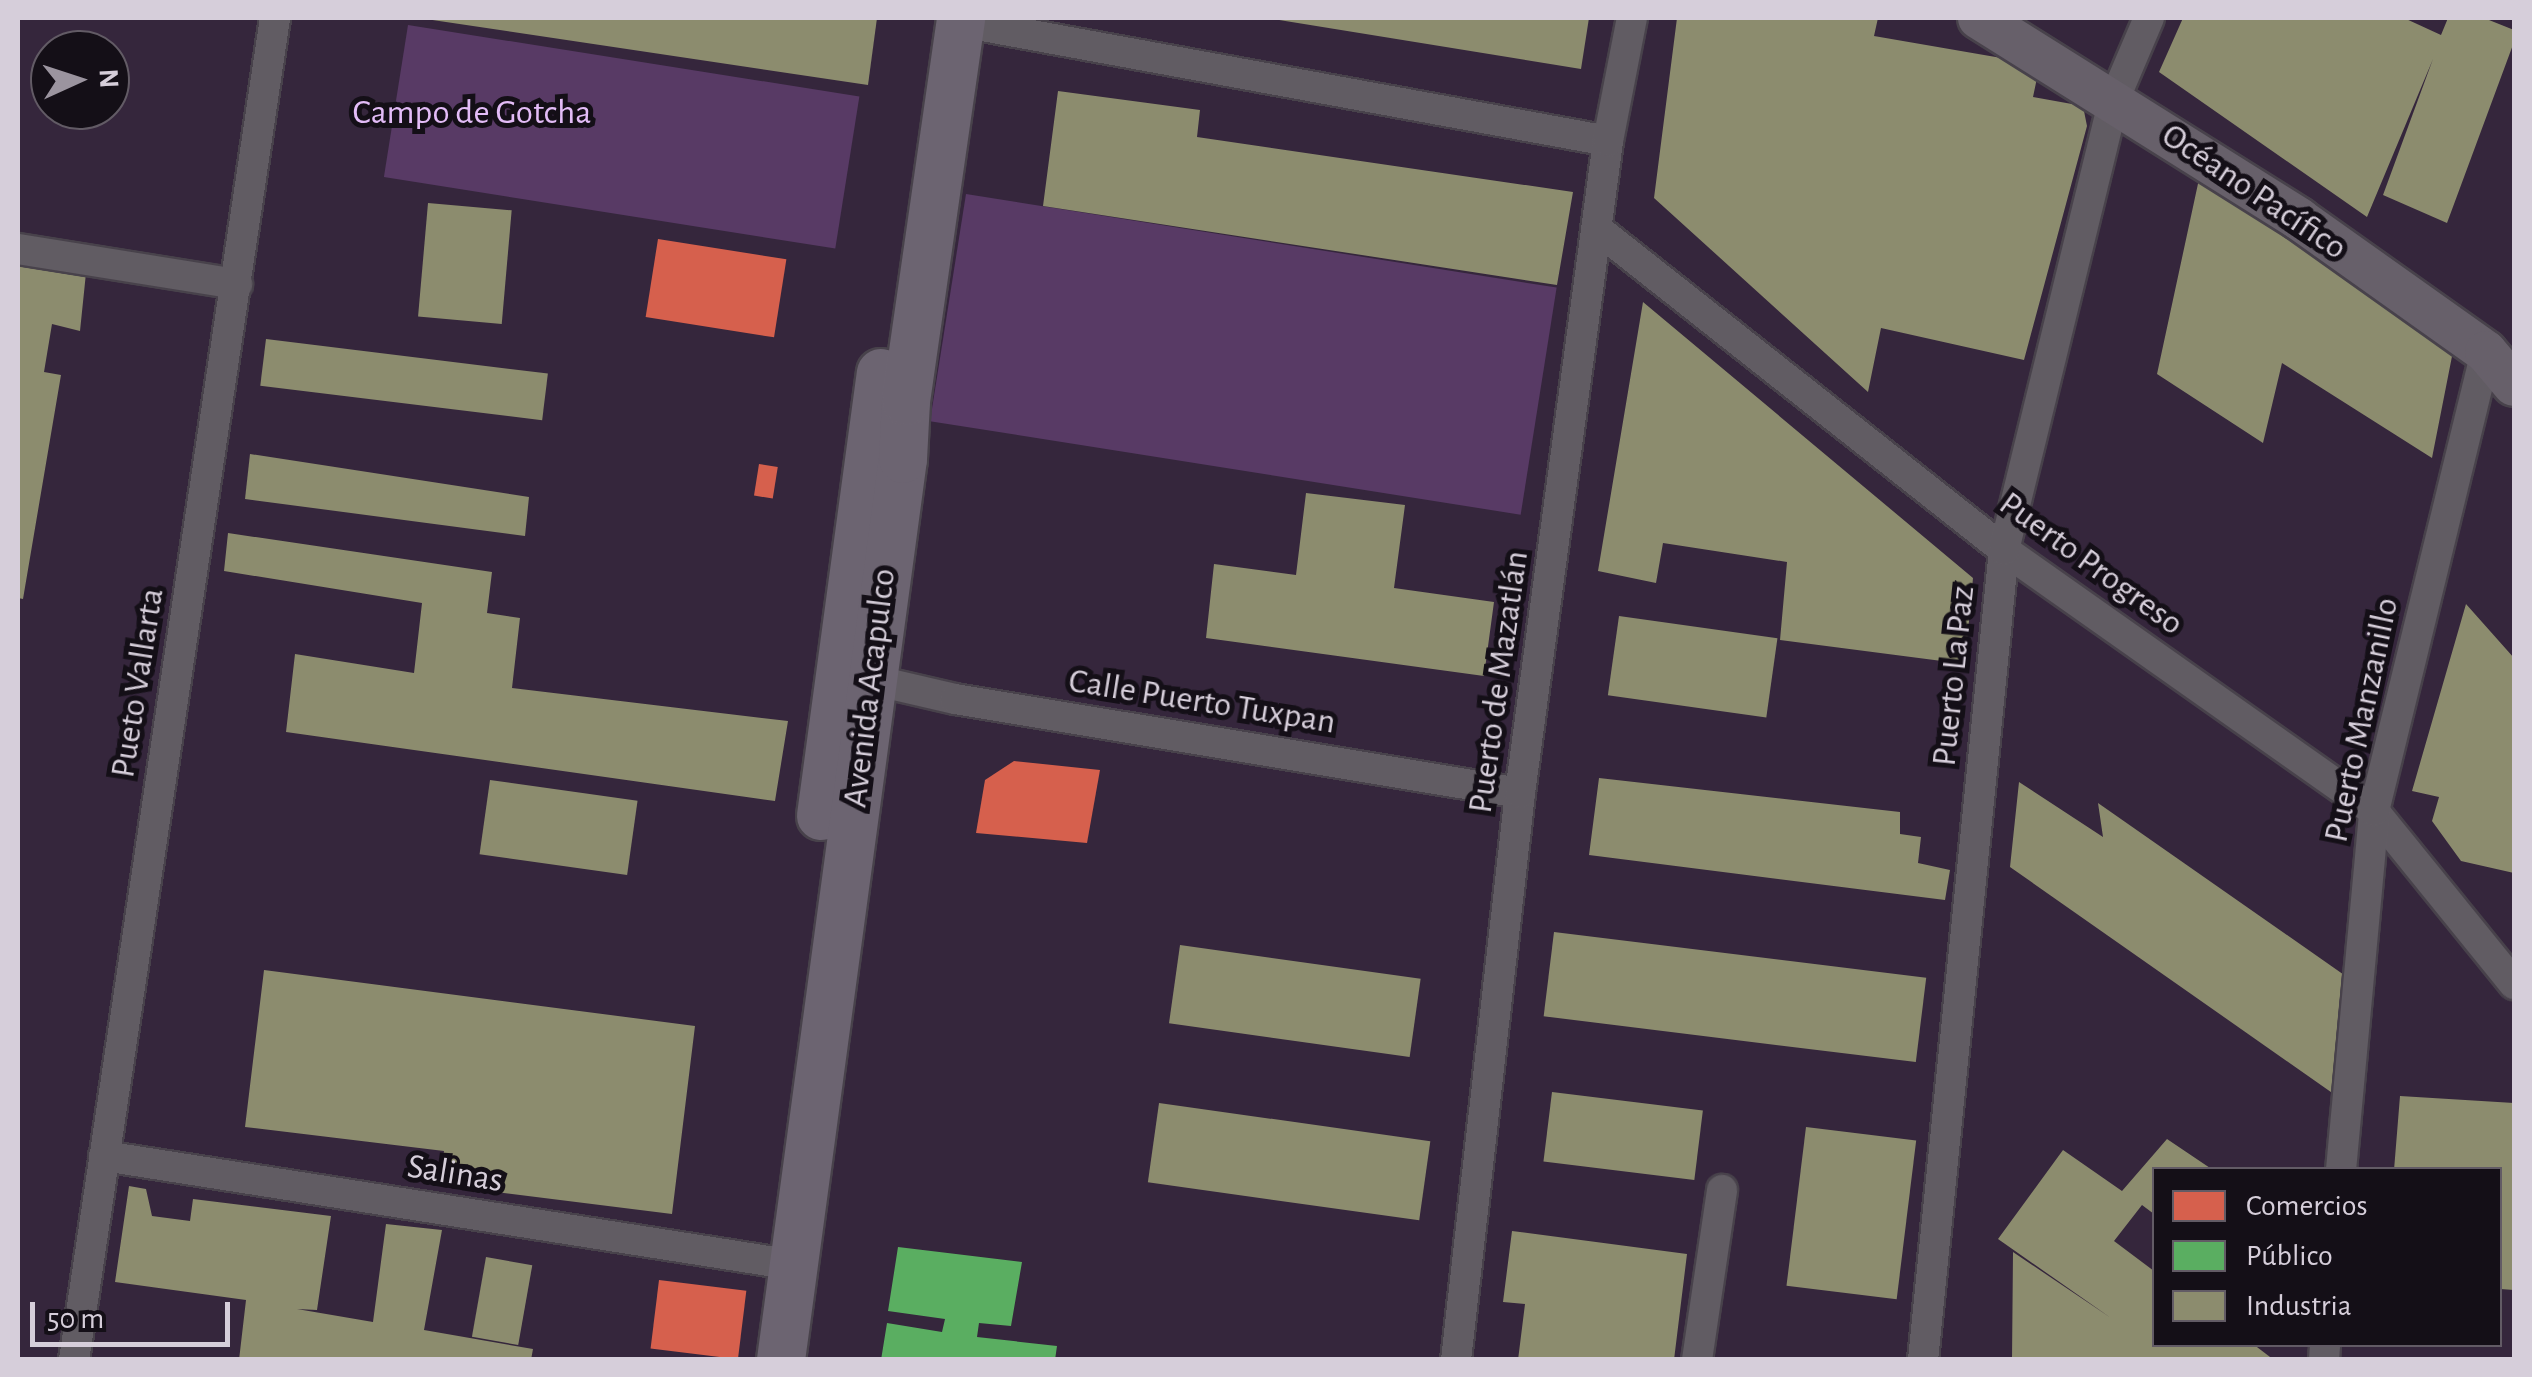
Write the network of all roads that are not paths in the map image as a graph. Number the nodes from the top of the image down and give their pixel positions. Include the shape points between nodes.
1 (275, 18) edge
2 (1632, 18) edge
3 (1979, 18) edge
4 (2148, 18) edge
5 (951, 19) edge
6 (2114, 100) junction
7 (1608, 140) junction
8 (1596, 230) junction
9 (18, 249) edge
10 (238, 284) junction
11 (2486, 352) junction
12 (2514, 385) edge
13 (2004, 550) junction
14 (873, 680) junction
15 (1520, 793) junction
16 (2374, 810) junction
17 (2514, 984) edge
18 (104, 1156) junction
19 (2341, 1167) edge
20 (1722, 1190) dead end
21 (779, 1263) junction
22 (74, 1360) edge
23 (750, 1360) edge
24 (781, 1360) edge
25 (1456, 1360) edge
26 (1697, 1360) edge
27 (1923, 1360) edge

1 - 10 street, Pueto Vallarta
2 - 7 street, Puerto de Mazatlán
3 - 6 street, Océano Pacífico
4 - 6 street, Puerto La Paz
5 - 7 street
5 - 14 main road, Avenida Acapulco
5 - 21 main road, Avenida Acapulco via 855,547
6 - 11 street, Océano Pacífico
6 - 13 street, Puerto La Paz
7 - 8 street, Puerto de Mazatlán
8 - 13 street, Puerto Progreso
8 - 15 street, Puerto de Mazatlán
9 - 10 street
10 - 18 street, Pueto Vallarta
11 - 12 street, Océano Pacífico
11 - 16 street, Puerto Manzanillo
13 - 16 street, Puerto Progreso
13 - 27 street, Puerto La Paz
14 - 15 street, Calle Puerto Tuxpan
14 - 21 main road, Avenida Acapulco
15 - 25 street, Puerto de Mazatlán
16 - 17 street, Puerto Progreso
16 - 19 street, Puerto Manzanillo
18 - 21 street, Salinas
18 - 22 street, Pueto Vallarta
20 - 26 street
21 - 23 main road, Avenida Acapulco
21 - 24 main road, Avenida Acapulco

